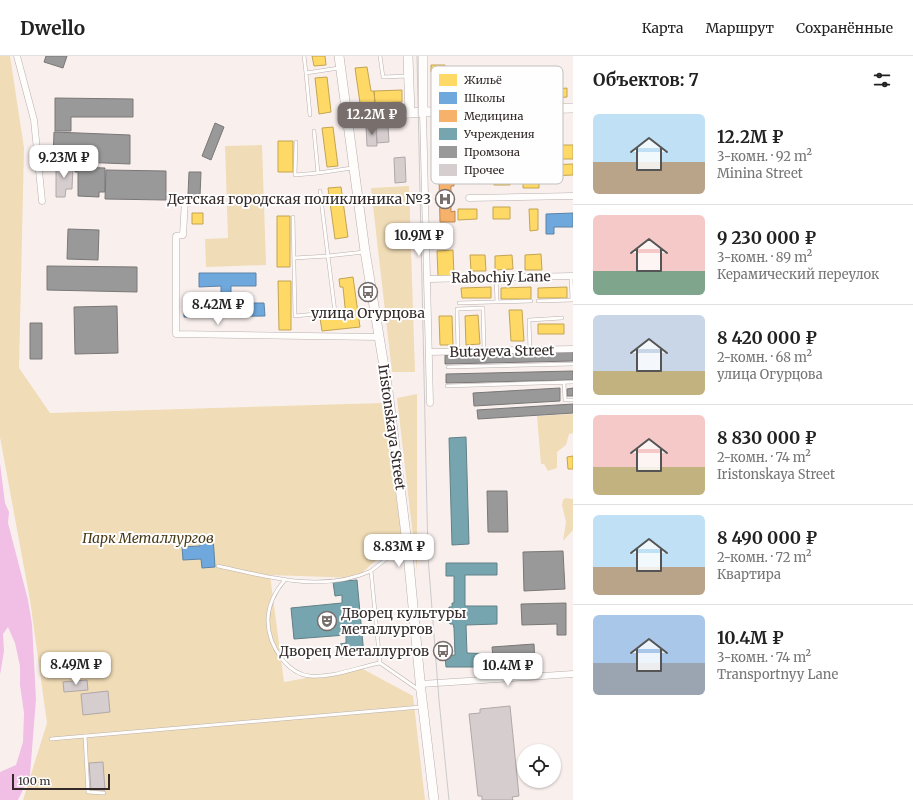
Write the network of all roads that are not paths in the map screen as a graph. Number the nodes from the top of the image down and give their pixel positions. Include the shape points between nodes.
1 (17, 56) edge
2 (304, 56) edge
3 (339, 56) edge
4 (380, 56) edge
5 (408, 56) edge
6 (422, 56) edge
7 (341, 68) junction
8 (306, 73) junction
9 (409, 76) junction
10 (563, 108) edge
11 (573, 108) edge
12 (424, 112) junction
13 (431, 112) edge
14 (410, 113) junction
15 (310, 115) dead end
16 (347, 118) junction
17 (314, 131) dead end
18 (296, 142) dead end
19 (354, 168) junction
20 (318, 173) junction
21 (320, 191) dead end
22 (573, 196) edge
23 (469, 198) dead end
24 (185, 200) dead end
25 (42, 201) dead end
26 (293, 217) dead end
27 (366, 251) junction
28 (328, 256) junction
29 (294, 258) junction
30 (572, 276) edge
31 (496, 278) junction
32 (429, 279) junction
33 (572, 300) edge
34 (531, 301) dead end
35 (538, 301) dead end
36 (459, 302) dead end
37 (497, 302) junction
38 (562, 318) dead end
39 (380, 337) junction
40 (573, 349) edge
41 (530, 350) junction
42 (484, 351) junction
43 (430, 352) junction
44 (458, 352) junction
45 (573, 364) edge
46 (448, 367) dead end
47 (573, 382) edge
48 (564, 383) junction
49 (447, 386) dead end
50 (573, 400) edge
51 (430, 403) dead end
52 (407, 542) junction
53 (218, 566) dead end
54 (371, 571) junction
55 (284, 581) junction
56 (380, 663) junction
57 (573, 674) edge
58 (421, 688) junction
59 (423, 706) junction
60 (85, 736) junction
61 (51, 739) dead end
62 (104, 793) dead end
63 (434, 800) edge

1 - 25 street via 34,120
2 - 8 lane
3 - 7 main road, Iristonskaya Street
4 - 9 lane via 383,77
5 - 9 main road
6 - 12 main road
7 - 8 lane
7 - 16 main road, Iristonskaya Street
8 - 15 lane
9 - 14 main road
10 - 11 main road
12 - 13 main road
12 - 14 main road
12 - 32 street
14 - 16 main road
16 - 19 main road, Iristonskaya Street
17 - 20 lane
18 - 20 lane via 295,175
19 - 20 lane
19 - 27 main road, Iristonskaya Street
21 - 28 lane
22 - 23 street
24 - 39 street via 183,235 176,236 176,334
26 - 29 lane
27 - 28 lane
27 - 39 main road, Iristonskaya Street
28 - 29 lane
28 - 29 lane via 335,312 295,316
30 - 31 street, Rabochiy Lane
30 - 33 lane
31 - 32 street, Rabochiy Lane
31 - 37 lane
32 - 43 street
33 - 35 lane
34 - 37 lane
36 - 37 lane
38 - 41 lane via 529,320
39 - 52 main road, Iristonskaya Street
40 - 41 street, Butayeva Street
41 - 42 street, Butayeva Street
42 - 44 street, Butayeva Street
42 - 44 lane via 483,308 457,309
43 - 44 street, Butayeva Street
43 - 51 street
45 - 46 lane
47 - 48 lane
48 - 49 lane
48 - 50 lane via 565,400
52 - 54 lane
52 - 58 main road, Iristonskaya Street
53 - 55 lane
54 - 55 lane via 356,578
54 - 56 lane
55 - 56 lane via 275,591 268,614 274,648 287,665 299,674 323,676
56 - 58 lane
57 - 58 street
58 - 59 main road, Iristonskaya Street
59 - 60 lane
59 - 63 main road, Iristonskaya Street
60 - 61 lane
60 - 62 lane via 88,792

